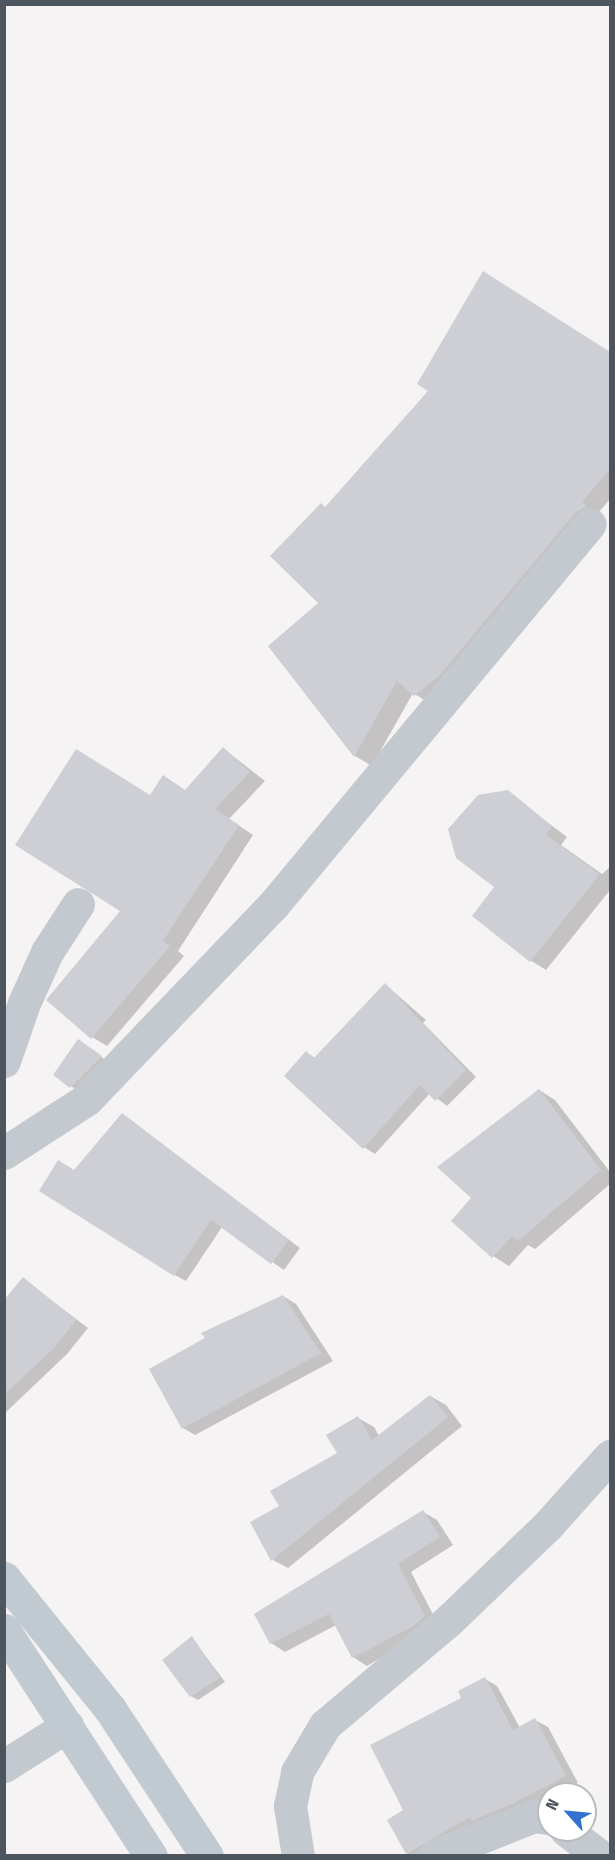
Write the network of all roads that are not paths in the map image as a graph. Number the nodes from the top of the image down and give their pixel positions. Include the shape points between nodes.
1 (590, 524) dead end
2 (78, 904) dead end
3 (4, 1061) edge
4 (4, 1154) edge
5 (610, 1456) edge
6 (4, 1578) edge
7 (4, 1630) edge
8 (67, 1726) junction
9 (4, 1766) edge
10 (537, 1816) edge
11 (582, 1842) edge
12 (151, 1856) edge
13 (207, 1856) edge
14 (298, 1856) edge
15 (434, 1856) edge
16 (600, 1856) edge

1 - 4 street via 274,904 87,1099
2 - 3 street via 47,952 24,1002
5 - 14 street via 548,1525 447,1622 325,1725 308,1748 294,1783 290,1806
6 - 13 main road via 110,1709
7 - 8 main road
8 - 9 street
8 - 12 main road
10 - 15 street
11 - 16 street

